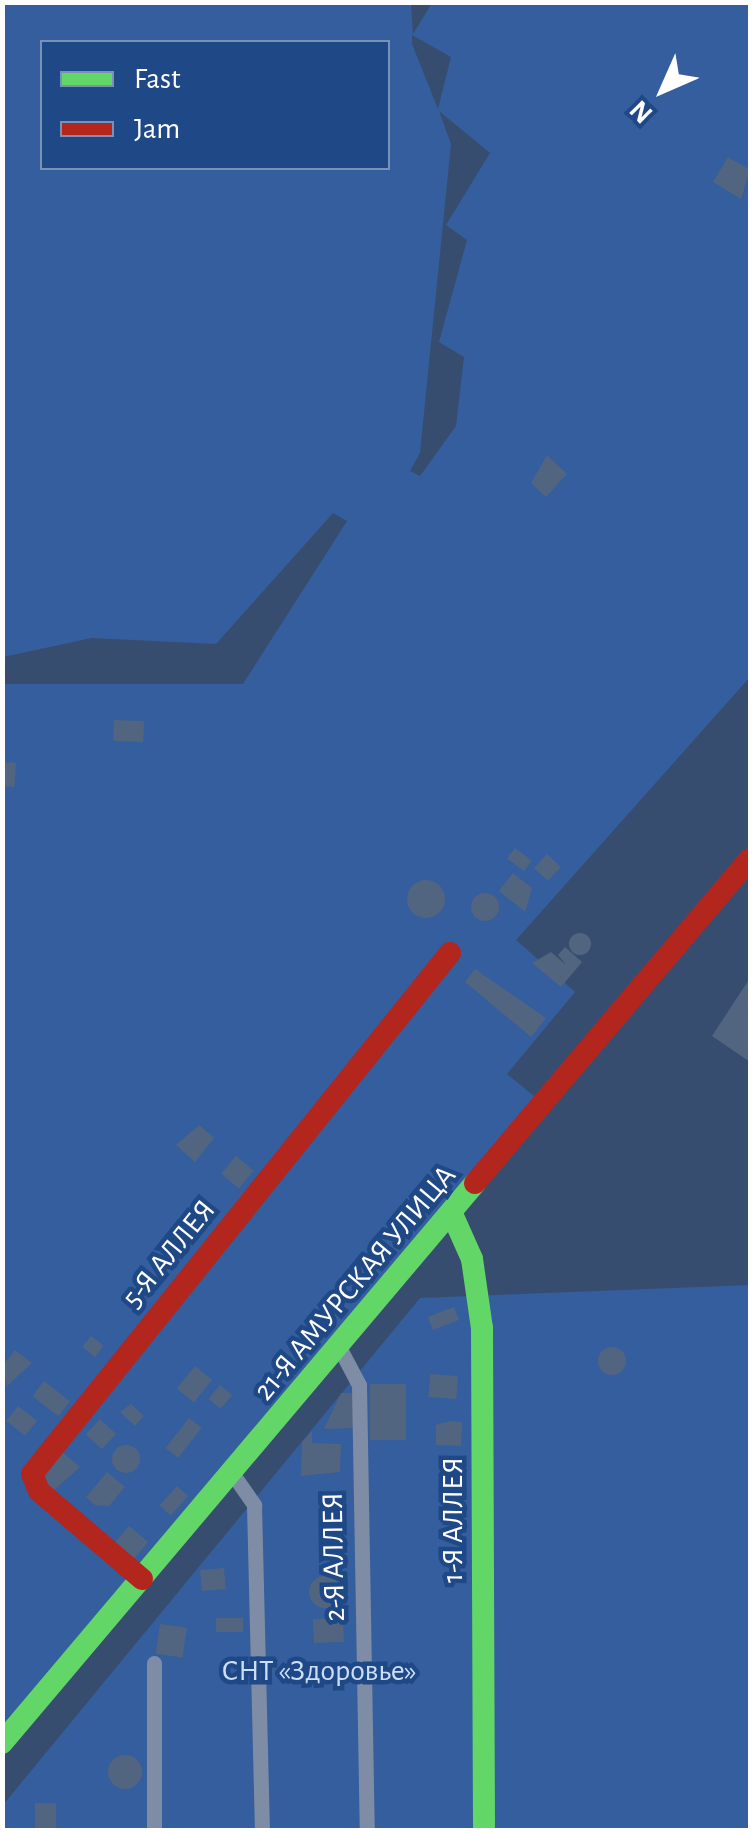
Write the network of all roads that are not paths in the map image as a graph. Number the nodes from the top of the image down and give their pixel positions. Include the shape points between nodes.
1 (750, 859) edge
2 (450, 953) dead end
3 (452, 1214) junction
4 (339, 1347) junction
5 (232, 1473) junction
6 (142, 1579) junction
7 (154, 1664) dead end
8 (2, 1743) edge
9 (154, 1830) edge
10 (262, 1830) edge
11 (366, 1830) edge
12 (484, 1830) edge

1 - 3 street, 21-Я АМУРСКАЯ УЛИЦА
2 - 6 street, 5-Я АЛЛЕЯ via 32,1474 39,1491
3 - 4 street, 21-Я АМУРСКАЯ УЛИЦА
3 - 12 street, 1-Я АЛЛЕЯ via 472,1259 482,1328
4 - 5 street, 21-Я АМУРСКАЯ УЛИЦА
4 - 11 street, 2-Я АЛЛЕЯ via 359,1386
5 - 6 street, 21-Я АМУРСКАЯ УЛИЦА
5 - 10 street via 254,1505
6 - 8 street, 21-Я АМУРСКАЯ УЛИЦА
7 - 9 street

